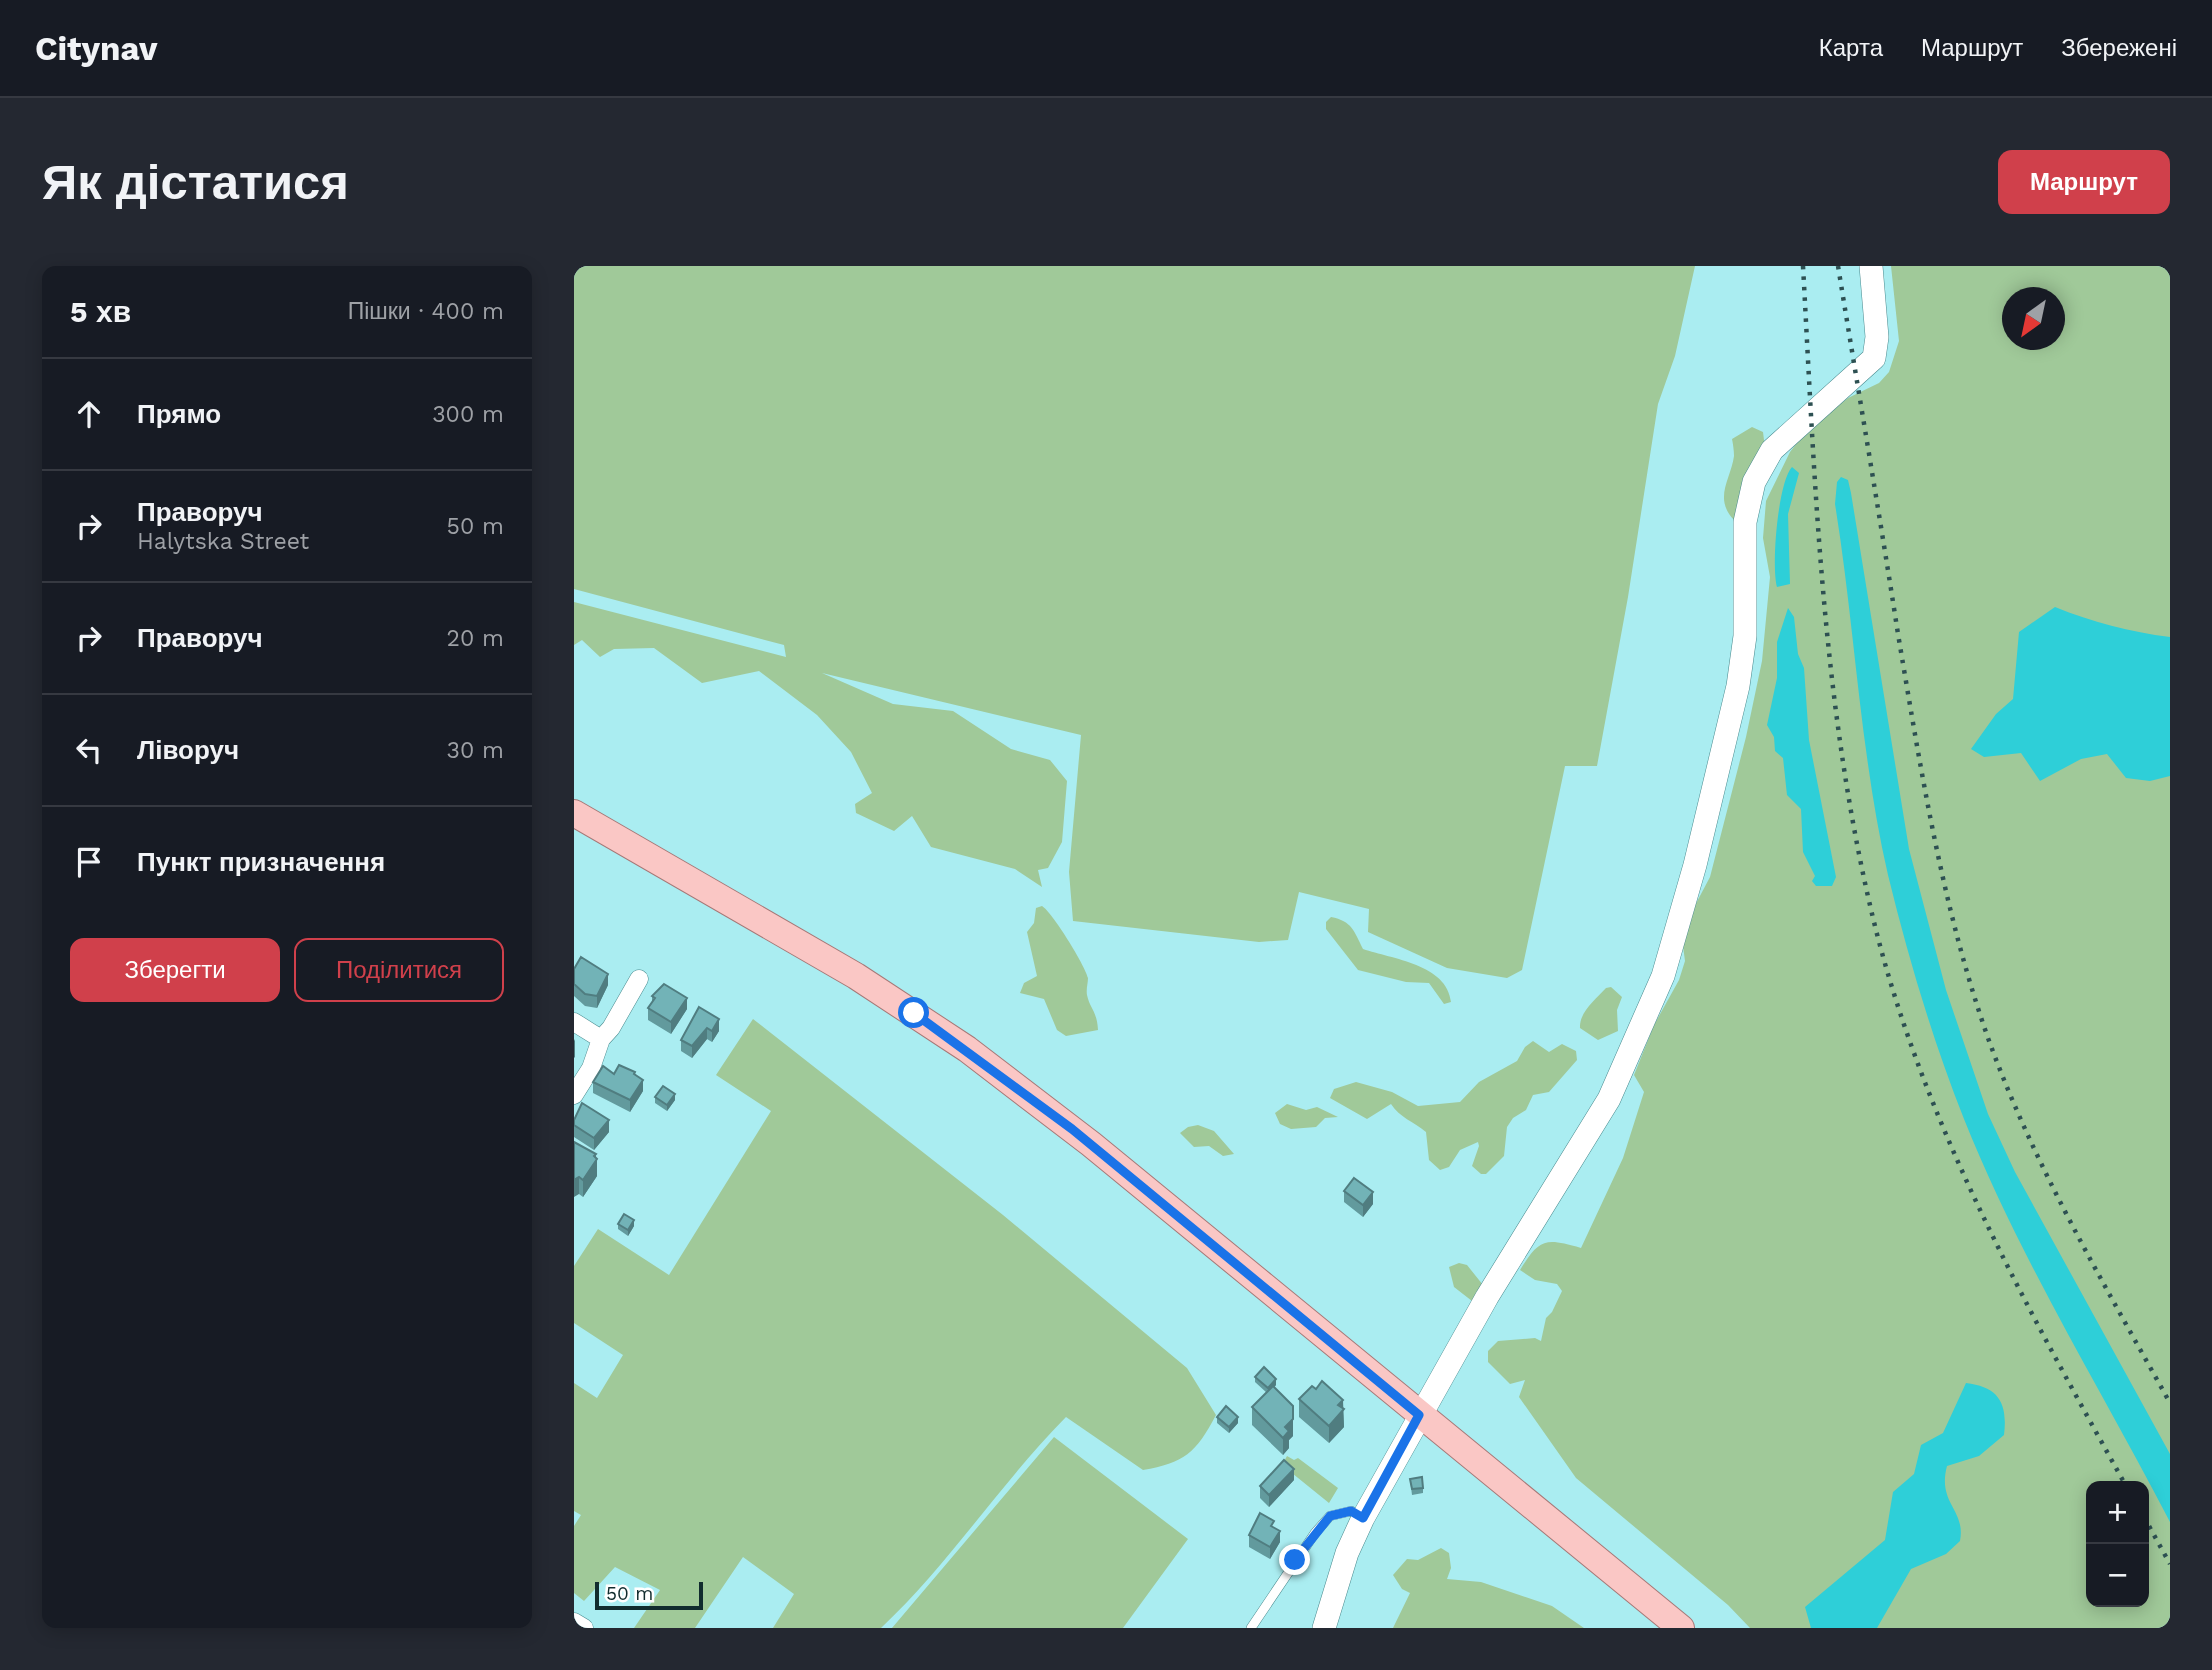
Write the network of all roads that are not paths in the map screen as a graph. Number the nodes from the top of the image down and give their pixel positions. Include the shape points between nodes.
1 (1871, 266) edge
2 (574, 813) edge
3 (639, 979) dead end
4 (574, 1022) edge
5 (601, 1039) junction
6 (574, 1095) edge
7 (1419, 1415) junction
8 (1363, 1518) junction
9 (574, 1622) edge
10 (584, 1628) edge
11 (1251, 1628) edge
12 (1324, 1628) edge
13 (1681, 1628) edge

1 - 7 street via 1878,337 1874,358 1772,450 1754,482 1745,522 1745,636 1738,686 1663,976 1609,1098
2 - 7 main road via 856,976 967,1049 1091,1144
3 - 5 street
4 - 5 street
5 - 6 street via 591,1068
7 - 8 street
7 - 13 main road
8 - 11 lane via 1351,1511 1330,1516
8 - 12 street
9 - 10 street

